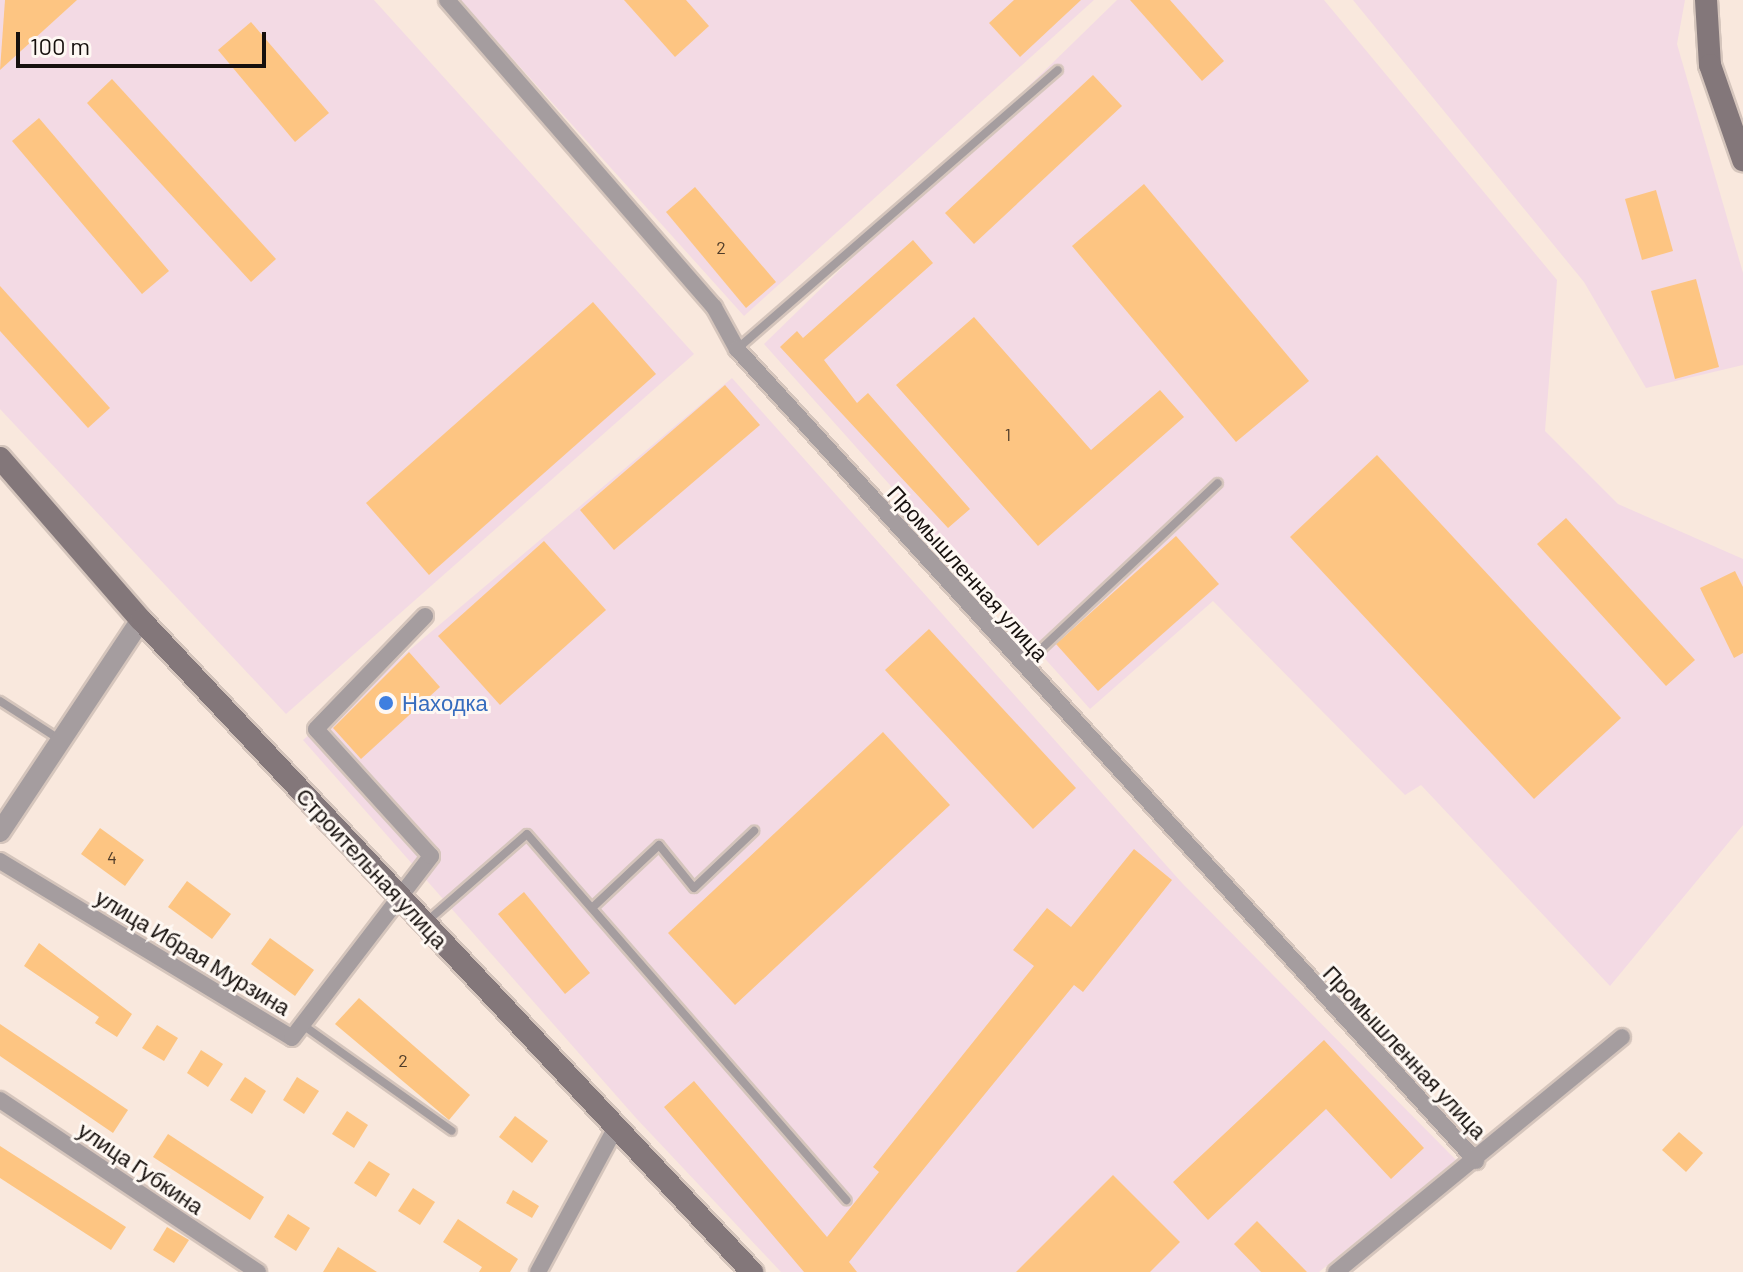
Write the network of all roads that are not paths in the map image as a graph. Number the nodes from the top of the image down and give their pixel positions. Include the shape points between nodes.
1 (447, 0) edge
2 (1706, 1) edge
3 (1058, 70) dead end
4 (1743, 160) edge
5 (737, 349) junction
6 (0, 458) edge
7 (1218, 483) dead end
8 (425, 616) dead end
9 (141, 620) junction
10 (1022, 666) junction
11 (0, 701) edge
12 (59, 739) junction
13 (754, 831) dead end
14 (0, 832) edge
15 (0, 861) edge
16 (396, 894) junction
17 (592, 908) junction
18 (424, 923) junction
19 (299, 1023) junction
20 (1622, 1037) dead end
21 (0, 1100) edge
22 (615, 1129) junction
23 (452, 1131) dead end
24 (1476, 1161) junction
25 (846, 1200) dead end
26 (258, 1272) edge
27 (538, 1272) edge
28 (752, 1272) edge
29 (1336, 1272) edge

1 - 5 street, Промышленная улица via 714,307
2 - 4 main road via 1710,65
3 - 5 lane
5 - 10 street, Промышленная улица
6 - 9 main road, Строительная улица
7 - 10 lane
8 - 16 street, улица Ибрая Мурзина via 316,729 431,856
9 - 12 street
9 - 16 main road, Строительная улица
10 - 24 street, Промышленная улица
11 - 12 lane
12 - 14 street
13 - 17 lane via 694,888 659,845
15 - 19 street, улица Ибрая Мурзина via 292,1038
16 - 18 main road, Строительная улица
16 - 19 street, улица Ибрая Мурзина
17 - 18 lane via 527,834
17 - 25 lane
18 - 22 main road, Строительная улица
19 - 23 lane
20 - 24 street
21 - 26 street, улица Губкина
22 - 27 street
22 - 28 main road, Строительная улица
24 - 29 street

